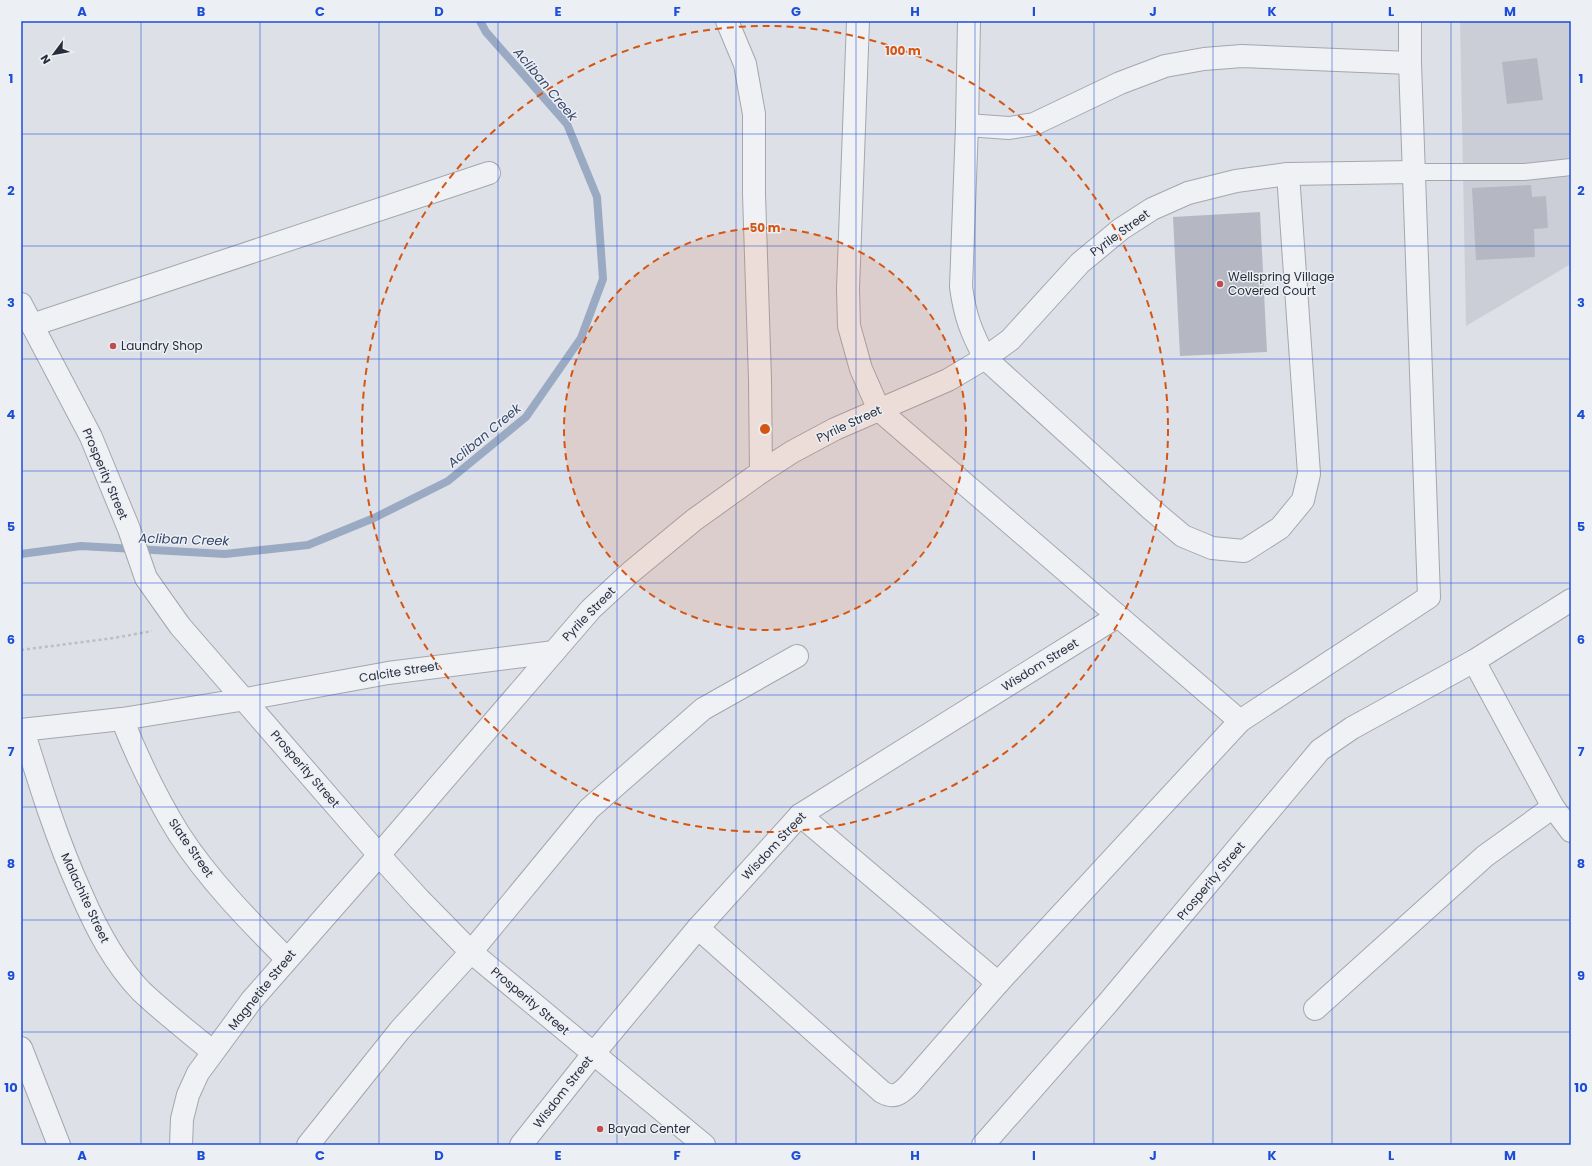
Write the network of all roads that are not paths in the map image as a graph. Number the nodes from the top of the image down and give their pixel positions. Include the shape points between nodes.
1 (727, 21) edge
2 (858, 21) edge
3 (969, 21) edge
4 (1410, 21) edge
5 (1410, 63) junction
6 (967, 125) junction
7 (1571, 167) edge
8 (1414, 172) junction
9 (489, 173) dead end
10 (1288, 174) junction
11 (21, 304) edge
12 (32, 325) junction
13 (985, 358) junction
14 (879, 410) junction
15 (761, 472) junction
16 (1571, 600) edge
17 (1118, 616) junction
18 (554, 652) junction
19 (797, 656) dead end
20 (1474, 661) junction
21 (246, 699) junction
22 (122, 719) junction
23 (1240, 721) junction
24 (22, 730) edge
25 (1553, 806) junction
26 (800, 815) junction
27 (1571, 831) edge
28 (380, 855) junction
29 (698, 928) junction
30 (471, 952) junction
31 (286, 959) junction
32 (998, 983) junction
33 (1315, 1009) dead end
34 (21, 1048) edge
35 (213, 1052) junction
36 (594, 1053) junction
37 (59, 1145) edge
38 (181, 1145) edge
39 (308, 1145) edge
40 (521, 1145) edge
41 (704, 1145) edge
42 (983, 1145) edge

1 - 15 street via 745,64 754,114
2 - 14 street via 848,289 849,326 861,369
3 - 6 street
4 - 5 street
5 - 6 street via 1242,56 1204,59 1165,66 1120,83 1034,124 1009,128
5 - 8 street
6 - 13 street via 961,287 964,309 972,333
7 - 8 lane via 1524,172
8 - 10 street, Pyrile Street
8 - 23 street via 1429,597
9 - 12 street
10 - 13 street, Pyrile Street via 1236,181 1188,193 1152,209 1121,229 1080,263 1010,340
10 - 13 street via 1309,474 1303,500 1280,528 1244,551 1212,548 1182,536
11 - 12 street, Prosperity Street
12 - 21 street, Prosperity Street via 91,437 146,578 180,626
13 - 14 street, Pyrile Street via 948,380
14 - 15 street, Pyrile Street via 835,429
14 - 17 street
15 - 18 street, Pyrile Street via 694,520 631,572 591,609
16 - 20 street, Prosperity Street
17 - 23 street
17 - 26 street, Wisdom Street
18 - 21 street, Calcite Street via 388,673
18 - 28 street, Pyrile Street
19 - 30 street via 703,709 589,809
20 - 25 street
20 - 42 street, Prosperity Street via 1352,728 1320,750 1107,1004
21 - 22 street, Calcite Street
21 - 28 street, Prosperity Street
22 - 24 street, Calcite Street
22 - 31 street, Slate Street via 136,755 180,834 209,875 241,913
23 - 32 street
24 - 35 street, Malachite Street via 68,866 94,922 115,959 141,990
25 - 27 street
25 - 33 street via 1484,856
26 - 29 street, Wisdom Street
26 - 32 street
28 - 30 street, Prosperity Street
28 - 31 street, Magnetite Street
29 - 32 street via 888,1096 896,1095 909,1085
29 - 36 street, Wisdom Street
30 - 36 street, Prosperity Street
30 - 39 street via 400,1030
31 - 35 street, Magnetite Street
34 - 37 street
35 - 38 street, Magnetite Street via 198,1073 188,1094 182,1119
36 - 40 street, Wisdom Street
36 - 41 street, Prosperity Street

